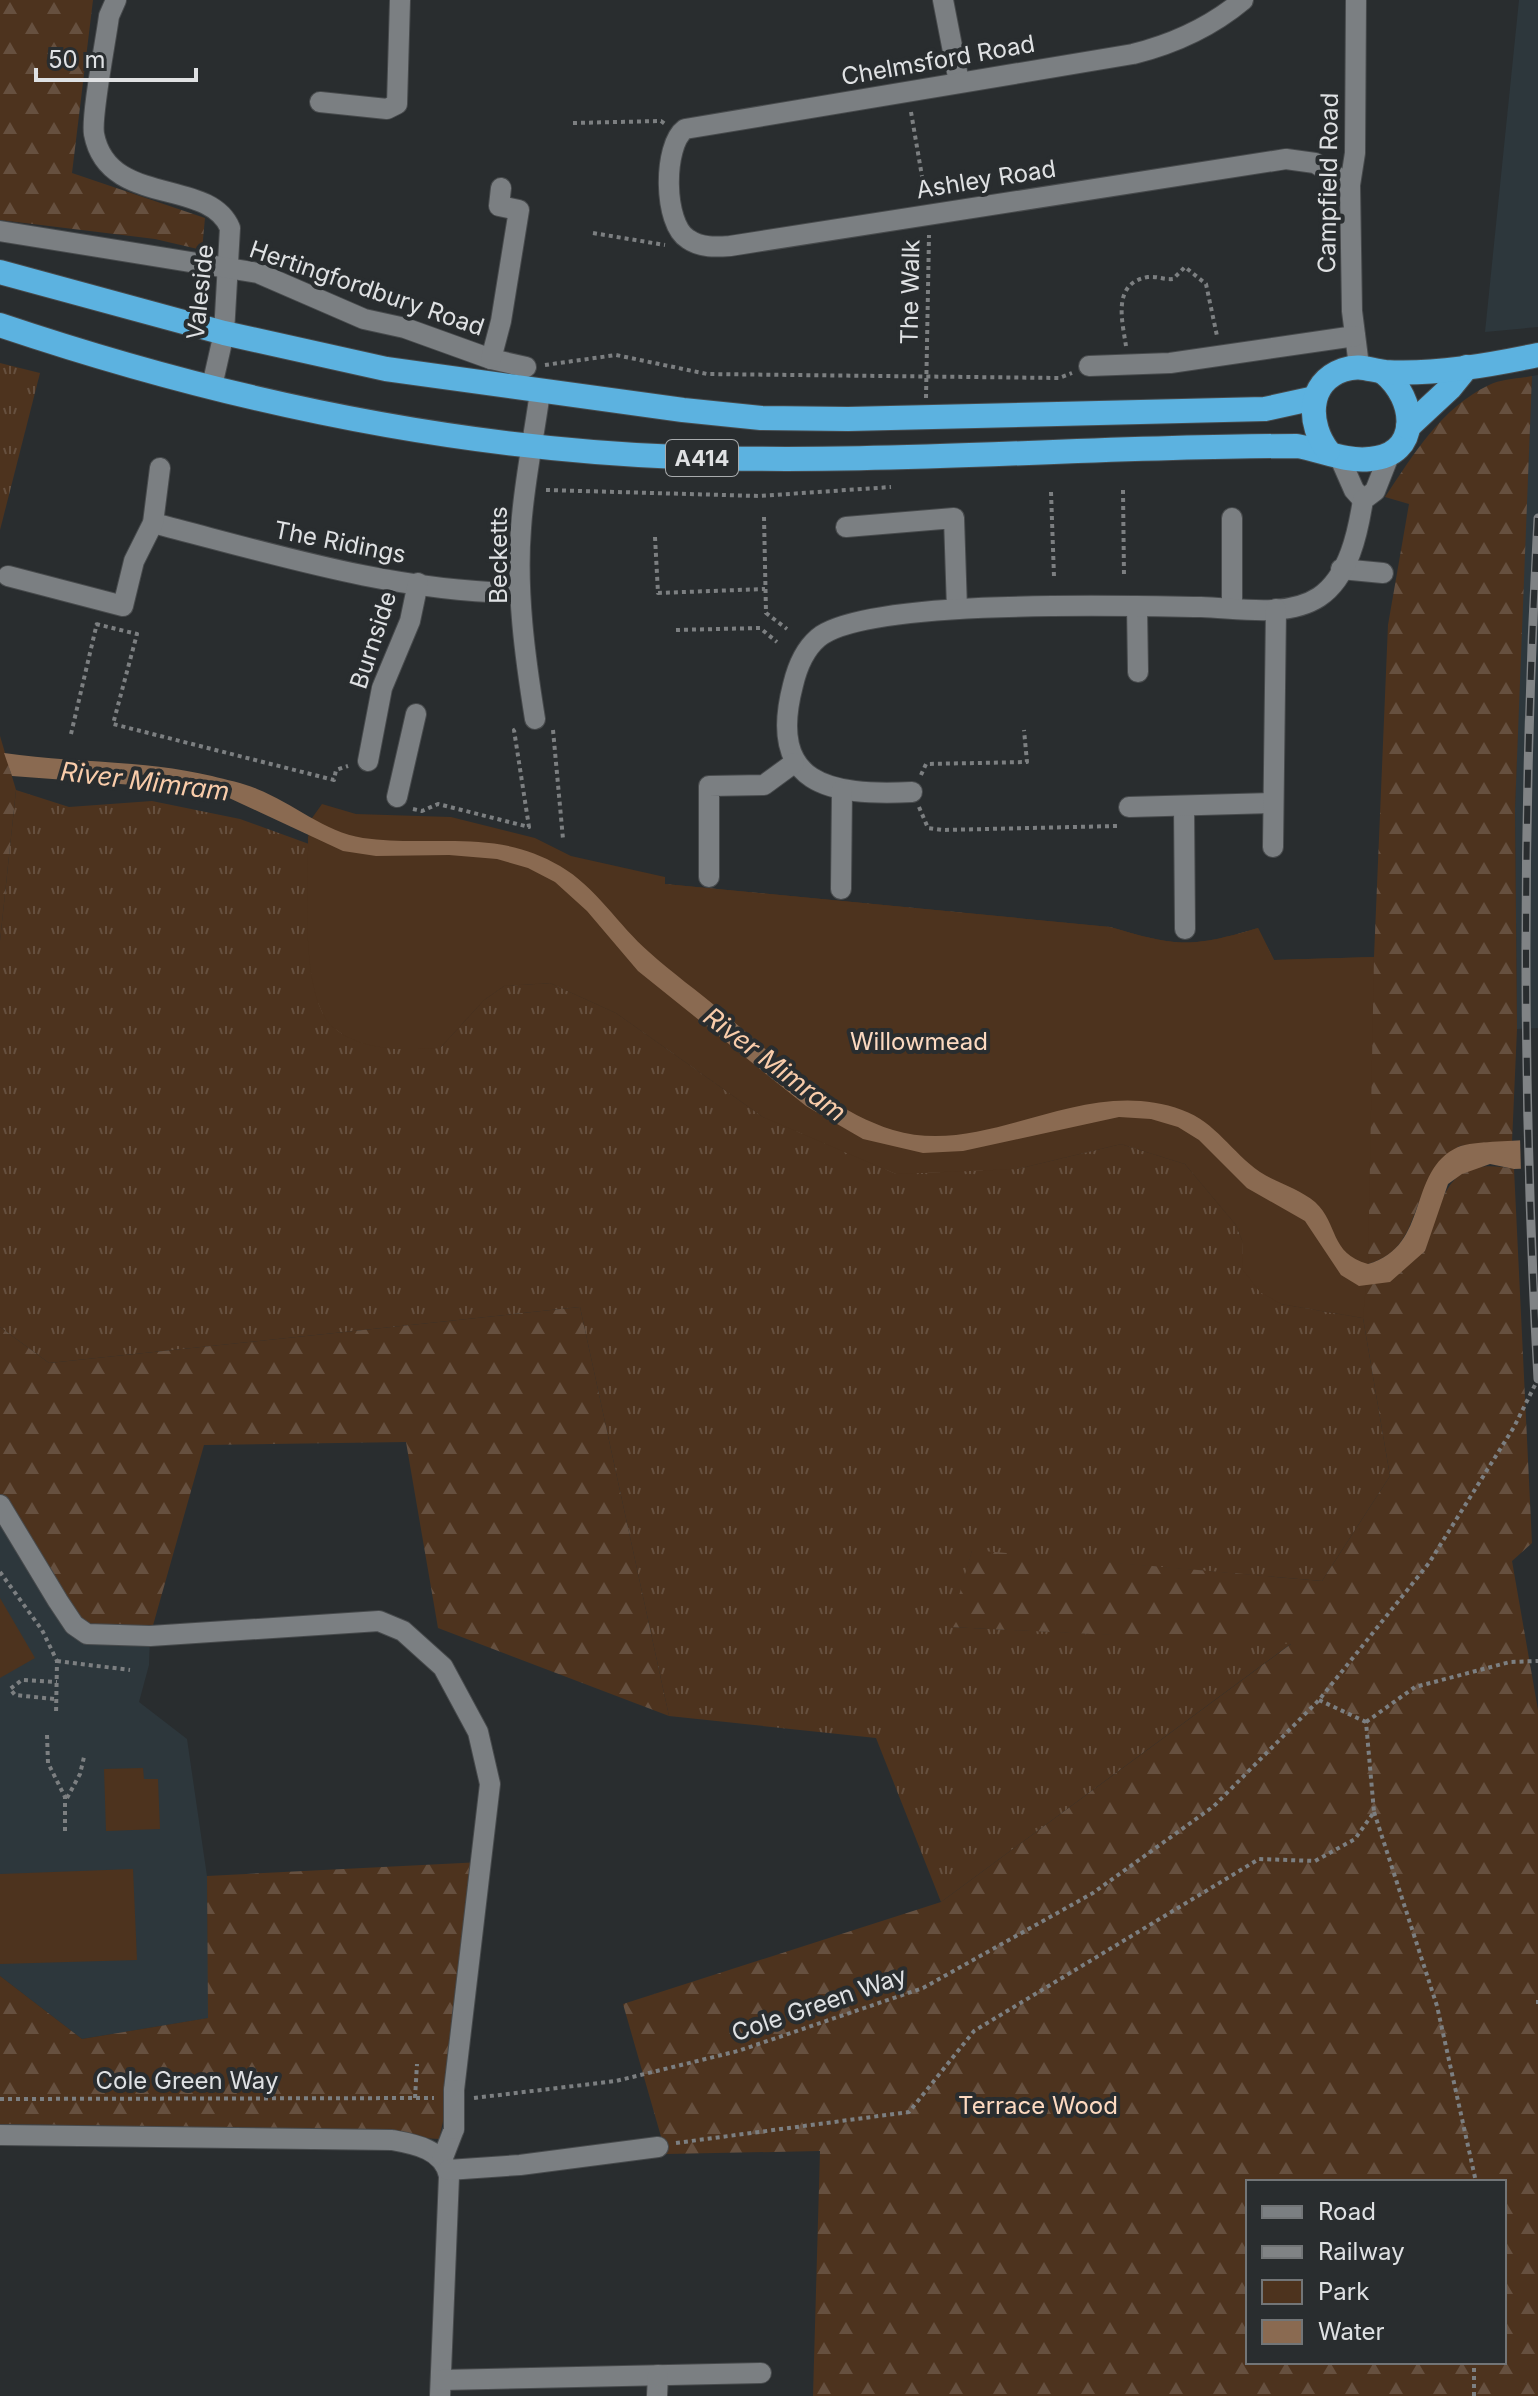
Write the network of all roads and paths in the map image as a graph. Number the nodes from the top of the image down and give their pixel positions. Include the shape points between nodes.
1 (116, 0) edge
2 (400, 0) edge
3 (943, 0) edge
4 (1243, 0) edge
5 (1356, 0) edge
6 (959, 82) junction
7 (908, 90) junction
8 (320, 102) dead end
9 (573, 123) dead end
10 (679, 134) junction
11 (1350, 185) junction
12 (501, 188) dead end
13 (928, 214) junction
14 (0, 231) edge
15 (593, 233) dead end
16 (687, 239) junction
17 (230, 267) junction
18 (0, 272) edge
19 (0, 325) edge
20 (224, 333) junction
21 (1355, 336) junction
22 (1220, 355) junction
23 (1538, 355) edge
24 (491, 359) junction
25 (1128, 365) junction
26 (1089, 366) joint
27 (1359, 366) junction
28 (526, 367) joint
29 (1467, 367) junction
30 (1383, 372) junction
31 (926, 374) junction
32 (212, 386) junction
33 (540, 392) junction
34 (1315, 398) junction
35 (926, 400) dead end
36 (1408, 427) junction
37 (533, 445) junction
38 (1390, 453) junction
39 (1334, 454) junction
40 (160, 468) dead end
41 (891, 487) dead end
42 (539, 489) dead end
43 (1123, 490) dead end
44 (1051, 492) dead end
45 (1363, 500) junction
46 (764, 517) dead end
47 (1232, 518) dead end
48 (153, 523) junction
49 (846, 527) dead end
50 (655, 537) dead end
51 (1341, 569) junction
52 (1383, 573) dead end
53 (8, 576) dead end
54 (1054, 577) dead end
55 (1124, 577) dead end
56 (418, 583) junction
57 (765, 589) junction
58 (520, 593) junction
59 (101, 601) junction
60 (1137, 606) junction
61 (1232, 608) junction
62 (957, 609) junction
63 (1276, 609) junction
64 (96, 624) junction
65 (787, 629) dead end
66 (676, 630) dead end
67 (777, 642) dead end
68 (1138, 672) dead end
69 (416, 714) dead end
70 (535, 719) junction
71 (1024, 730) dead end
72 (71, 734) dead end
73 (369, 756) junction
74 (405, 759) junction
75 (794, 763) junction
76 (842, 790) junction
77 (912, 792) junction
78 (397, 797) joint
79 (1273, 803) junction
80 (1184, 806) junction
81 (1129, 807) joint
82 (563, 839) dead end
83 (1273, 847) dead end
84 (709, 877) dead end
85 (841, 889) dead end
86 (1185, 929) dead end
87 (1538, 1379) edge
88 (0, 1505) edge
89 (0, 1572) edge
90 (57, 1661) junction
91 (1538, 1661) edge
92 (130, 1670) dead end
93 (57, 1682) junction
94 (54, 1699) junction
95 (1319, 1700) junction
96 (56, 1715) dead end
97 (1366, 1722) junction
98 (47, 1735) dead end
99 (84, 1757) dead end
100 (65, 1802) junction
101 (1374, 1812) junction
102 (65, 1835) dead end
103 (417, 2064) dead end
104 (415, 2098) junction
105 (446, 2098) dead end
106 (462, 2098) dead end
107 (0, 2099) edge
108 (0, 2135) edge
109 (658, 2147) joint
110 (445, 2165) junction
111 (1476, 2180) edge
112 (1474, 2364) edge
113 (761, 2373) dead end
114 (658, 2375) junction
115 (502, 2387) edge
116 (440, 2388) edge
117 (657, 2396) edge
118 (1474, 2396) edge

1 - 17 street, Valeside via 109,16 94,133 104,157 128,181 222,214 230,228
2 - 8 street via 397,104 387,109
3 - 6 street
4 - 6 street, Chelmsford Road via 1162,47
5 - 11 street, Campfield Road
6 - 7 street, Chelmsford Road
7 - 10 street, Chelmsford Road via 697,126
7 - 13 path, The Walk
9 - 10 path via 661,121
10 - 16 street via 673,147 670,205 675,227
11 - 13 street, Ashley Road via 1315,163 1273,160
11 - 21 street, Campfield Road
12 - 24 street via 499,206 519,210
13 - 16 street, Ashley Road via 730,246 708,247
13 - 31 path, The Walk
14 - 17 street, Hertingfordbury Road
15 - 16 path via 670,245
17 - 20 street, Valeside
17 - 24 street, Hertingfordbury Road via 258,273 364,319
18 - 20 highway, A414
19 - 32 highway, A414 via 85,354
20 - 32 street, Valeside
20 - 33 highway, A414 via 386,369
21 - 22 street
21 - 27 street, Campfield Road
22 - 25 street
22 - 25 path via 1206,284 1185,267 1173,279 1148,277 1124,294 1120,308
23 - 29 highway
24 - 28 street, Hertingfordbury Road
25 - 26 street
26 - 31 path via 1059,378
27 - 30 highway
27 - 34 highway via 1326,380
28 - 31 path via 616,355 707,374
29 - 30 highway
29 - 36 highway
30 - 36 highway via 1407,399
31 - 35 path, The Walk
32 - 37 highway, A414 via 373,422
33 - 34 highway, A414 via 761,418 848,419 1265,409
33 - 37 street, Becketts
34 - 39 highway via 1314,429
36 - 38 highway
37 - 39 highway, A414 via 754,459 1279,446
37 - 58 street, Becketts via 520,528
38 - 39 highway via 1367,460
38 - 45 street via 1375,491
39 - 45 street
40 - 48 street
41 - 42 path via 759,496
43 - 55 path
44 - 54 path
45 - 51 street
46 - 57 path
47 - 61 street
48 - 56 street, The Ridings via 300,564
48 - 59 street via 134,561 123,606
49 - 62 street via 954,518
50 - 57 path via 658,593
51 - 52 street
51 - 63 street via 1322,595 1303,605
53 - 59 street
56 - 58 street, The Ridings
56 - 73 street, Burnside via 410,621 382,688
57 - 65 path via 766,613
58 - 70 street, Becketts
59 - 64 path
60 - 61 street
60 - 62 street
60 - 68 street
61 - 63 street
62 - 75 street via 850,624 818,638 800,664 786,715 787,749
63 - 79 street
64 - 72 path
64 - 73 path via 137,634 113,724 334,780 336,770
66 - 67 path via 760,628
69 - 74 street
70 - 78 path via 514,730 529,827 438,804 422,811 397,804
70 - 82 path via 552,721
71 - 77 path via 1027,762 926,764
73 - 74 street
74 - 78 street
75 - 76 street
75 - 84 street via 764,785 709,786
76 - 77 street
76 - 85 street
77 - 81 path via 928,828 943,830 1117,826
79 - 80 street
79 - 83 street
80 - 81 street
80 - 86 street
87 - 95 path, Cole Green Way via 1429,1563
88 - 110 street, bridge via 74,1625 87,1634 150,1636 379,1621 403,1631 443,1667 478,1732 490,1784 454,2129
89 - 90 path via 42,1630
90 - 92 path
90 - 93 path
91 - 97 path via 1510,1662 1415,1687
93 - 94 path
93 - 94 path via 22,1680 10,1689 15,1695
94 - 96 path
95 - 97 path
95 - 106 path, Cole Green Way via 1214,1806 1093,1893 923,1988 738,2051 616,2081
97 - 101 path
98 - 100 path via 48,1763
99 - 100 path
100 - 102 path
101 - 109 path via 1355,1839 1315,1861 1259,1859 974,2031 909,2112
101 - 111 path via 1437,2006
103 - 104 path
104 - 105 path, Cole Green Way
104 - 107 path, Cole Green Way
108 - 110 street via 392,2140 415,2144
109 - 110 street via 546,2162
110 - 116 street via 449,2238
112 - 118 path
113 - 114 street
114 - 115 street
114 - 117 street
115 - 116 street

